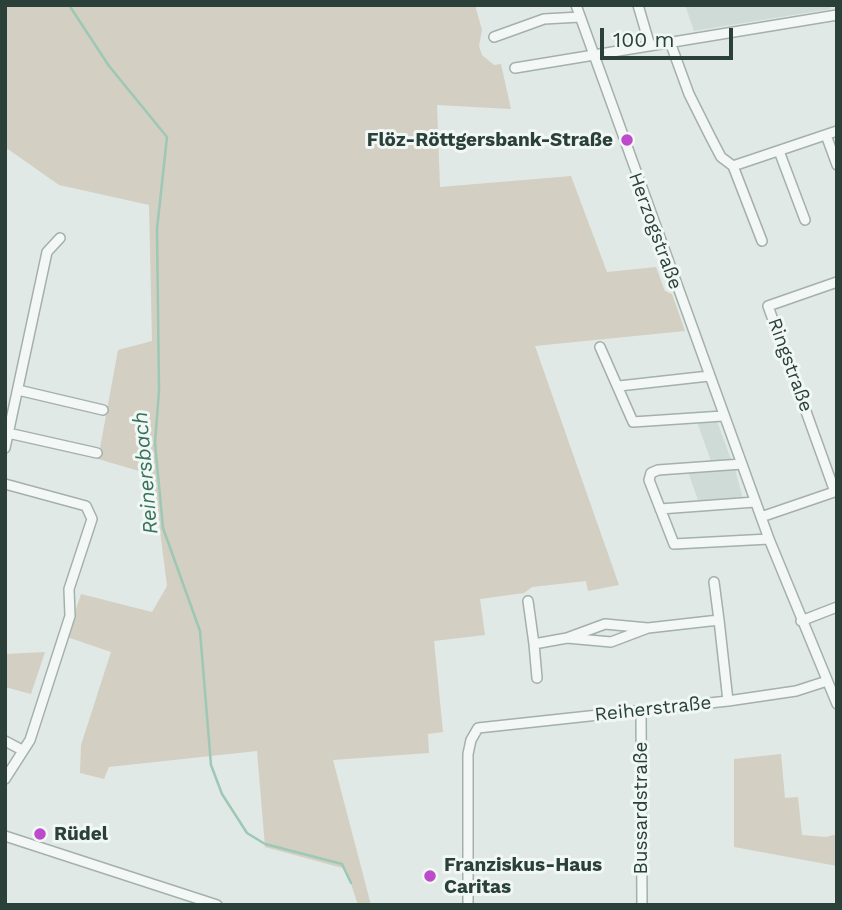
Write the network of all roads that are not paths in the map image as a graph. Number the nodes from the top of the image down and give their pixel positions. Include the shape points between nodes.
1 (576, 5) edge
2 (638, 5) edge
3 (837, 15) edge
4 (580, 17) junction
5 (494, 37) dead end
6 (670, 42) junction
7 (650, 46) junction
8 (593, 55) junction
9 (515, 68) dead end
10 (837, 131) edge
11 (825, 135) junction
12 (779, 151) junction
13 (837, 165) edge
14 (733, 166) junction
15 (805, 220) dead end
16 (60, 238) dead end
17 (762, 241) dead end
18 (837, 282) edge
19 (600, 347) dead end
20 (709, 376) junction
21 (619, 386) junction
22 (18, 390) junction
23 (103, 410) dead end
24 (723, 416) junction
25 (8, 433) junction
26 (5, 448) edge
27 (97, 453) dead end
28 (742, 464) junction
29 (5, 484) edge
30 (836, 491) edge
31 (755, 502) junction
32 (660, 509) junction
33 (761, 517) junction
34 (769, 539) junction
35 (714, 582) dead end
36 (528, 601) dead end
37 (837, 607) edge
38 (719, 620) junction
39 (801, 621) junction
40 (648, 628) junction
41 (567, 638) junction
42 (534, 644) junction
43 (537, 678) dead end
44 (827, 681) junction
45 (728, 701) junction
46 (837, 704) edge
47 (641, 711) junction
48 (5, 741) edge
49 (22, 750) junction
50 (5, 779) edge
51 (5, 836) edge
52 (216, 905) edge
53 (468, 905) edge
54 (642, 905) edge

1 - 4 street, Herzogstraße
2 - 7 street
3 - 6 street
4 - 5 street via 544,19
4 - 8 street, Herzogstraße
6 - 7 street
6 - 14 street via 710,136 721,157
7 - 8 street
8 - 9 street
8 - 20 street, Herzogstraße
10 - 11 street
11 - 12 street
11 - 13 street
12 - 14 street
12 - 15 street
14 - 17 street
16 - 22 street via 47,252
18 - 30 street, Ringstraße via 768,306
19 - 21 street via 615,386
20 - 21 street
20 - 24 street, Herzogstraße
21 - 24 street via 633,422
22 - 23 street
22 - 25 street
24 - 28 street, Herzogstraße
25 - 26 street
25 - 27 street
28 - 31 street, Herzogstraße
28 - 32 street via 652,472 649,480
29 - 49 street via 86,506 92,519 69,589 70,616 30,740
30 - 33 street
31 - 32 street
31 - 33 street, Herzogstraße
32 - 34 street via 671,540 678,545
33 - 34 street, Herzogstraße
34 - 39 street, Herzogstraße
35 - 38 street
36 - 42 street
37 - 39 street
38 - 40 street
38 - 45 street
39 - 44 street, Herzogstraße
40 - 41 street via 606,624
40 - 41 street via 611,642
41 - 42 street
42 - 43 street
44 - 45 street, Reiherstraße
44 - 46 street, Herzogstraße
45 - 47 street, Reiherstraße
47 - 53 street, Reiherstraße via 478,728 468,754
47 - 54 street, Bussardstraße
48 - 49 street
49 - 50 street
51 - 52 street

